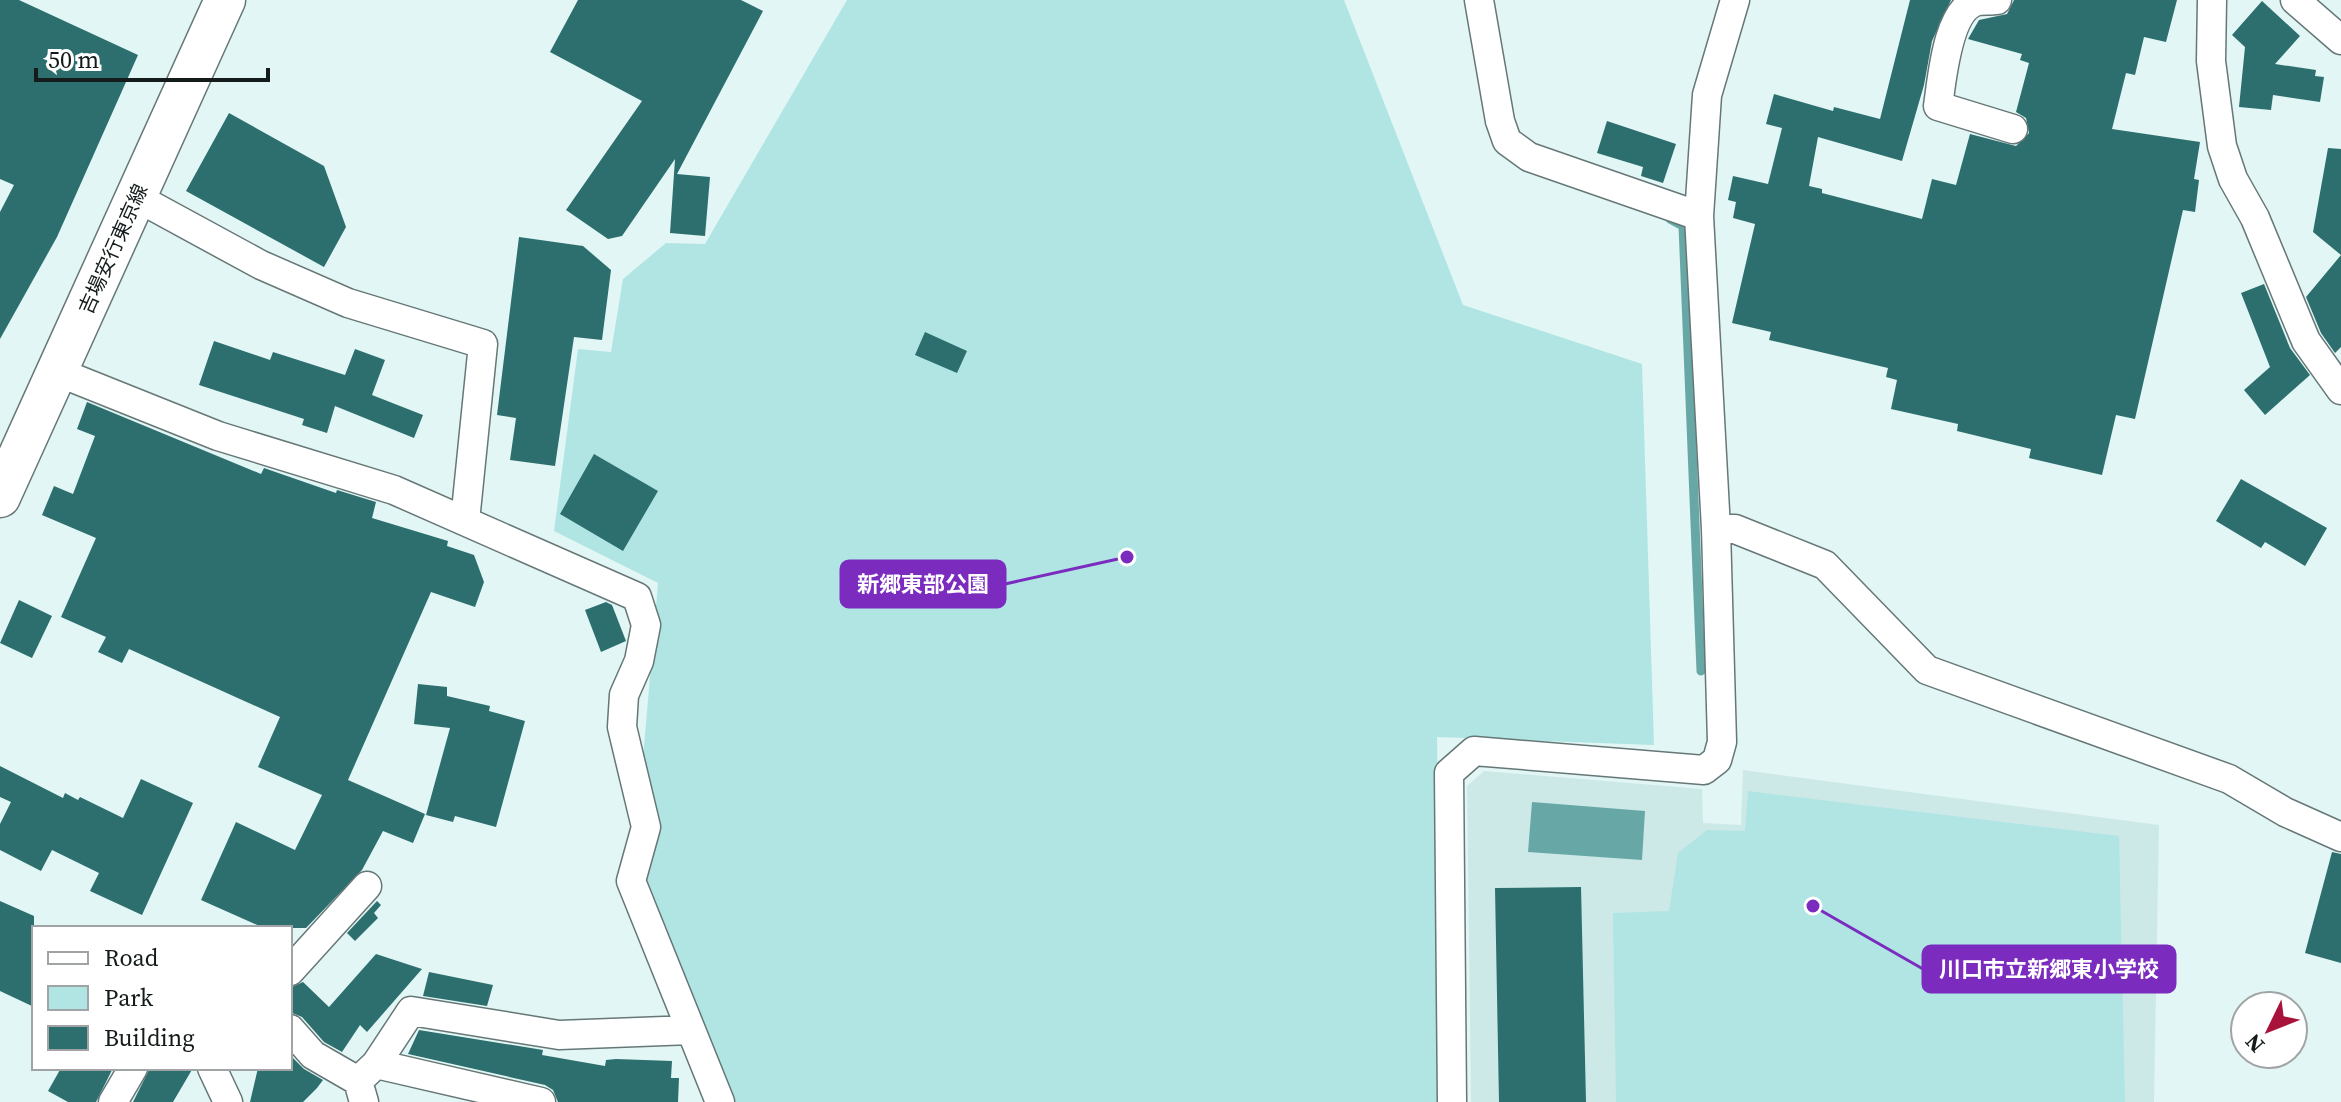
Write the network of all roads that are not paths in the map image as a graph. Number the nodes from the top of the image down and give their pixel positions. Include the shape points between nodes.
1 (225, 0) edge
2 (1479, 0) edge
3 (1735, 0) edge
4 (1997, 0) edge
5 (2212, 0) edge
6 (2295, 0) edge
7 (2341, 40) edge
8 (2013, 129) dead end
9 (136, 197) junction
10 (1699, 216) junction
11 (58, 372) junction
12 (2341, 390) edge
13 (0, 497) edge
14 (465, 521) junction
15 (1716, 529) junction
16 (2341, 837) edge
17 (367, 886) dead end
18 (292, 969) edge
19 (691, 1030) junction
20 (292, 1031) edge
21 (132, 1070) edge
22 (213, 1070) edge
23 (366, 1082) edge
24 (113, 1102) edge
25 (228, 1102) edge
26 (541, 1102) edge
27 (720, 1102) edge
28 (1452, 1102) edge

1 - 9 main road, 吉場安行東京線
2 - 10 street via 1507,141 1529,157
3 - 10 street via 1707,95
4 - 8 street via 1975,1 1961,13 1949,40 1938,106
5 - 12 street via 2214,93 2225,157 2306,341
6 - 7 street
9 - 11 main road, 吉場安行東京線
9 - 14 street via 261,265 348,303 483,344
10 - 15 street
11 - 13 main road, 吉場安行東京線
11 - 14 street via 218,436 394,490
14 - 19 street via 637,597 646,625 639,661 624,695 622,727 646,827 631,881
15 - 16 street via 1735,529 1825,565 1927,670 2229,779
15 - 28 street via 1722,742 1717,760 1704,770 1474,751 1449,773
17 - 18 street
19 - 23 street via 559,1035 411,1011
19 - 27 street
20 - 23 street via 313,1055
21 - 24 street
22 - 25 street
23 - 26 street

